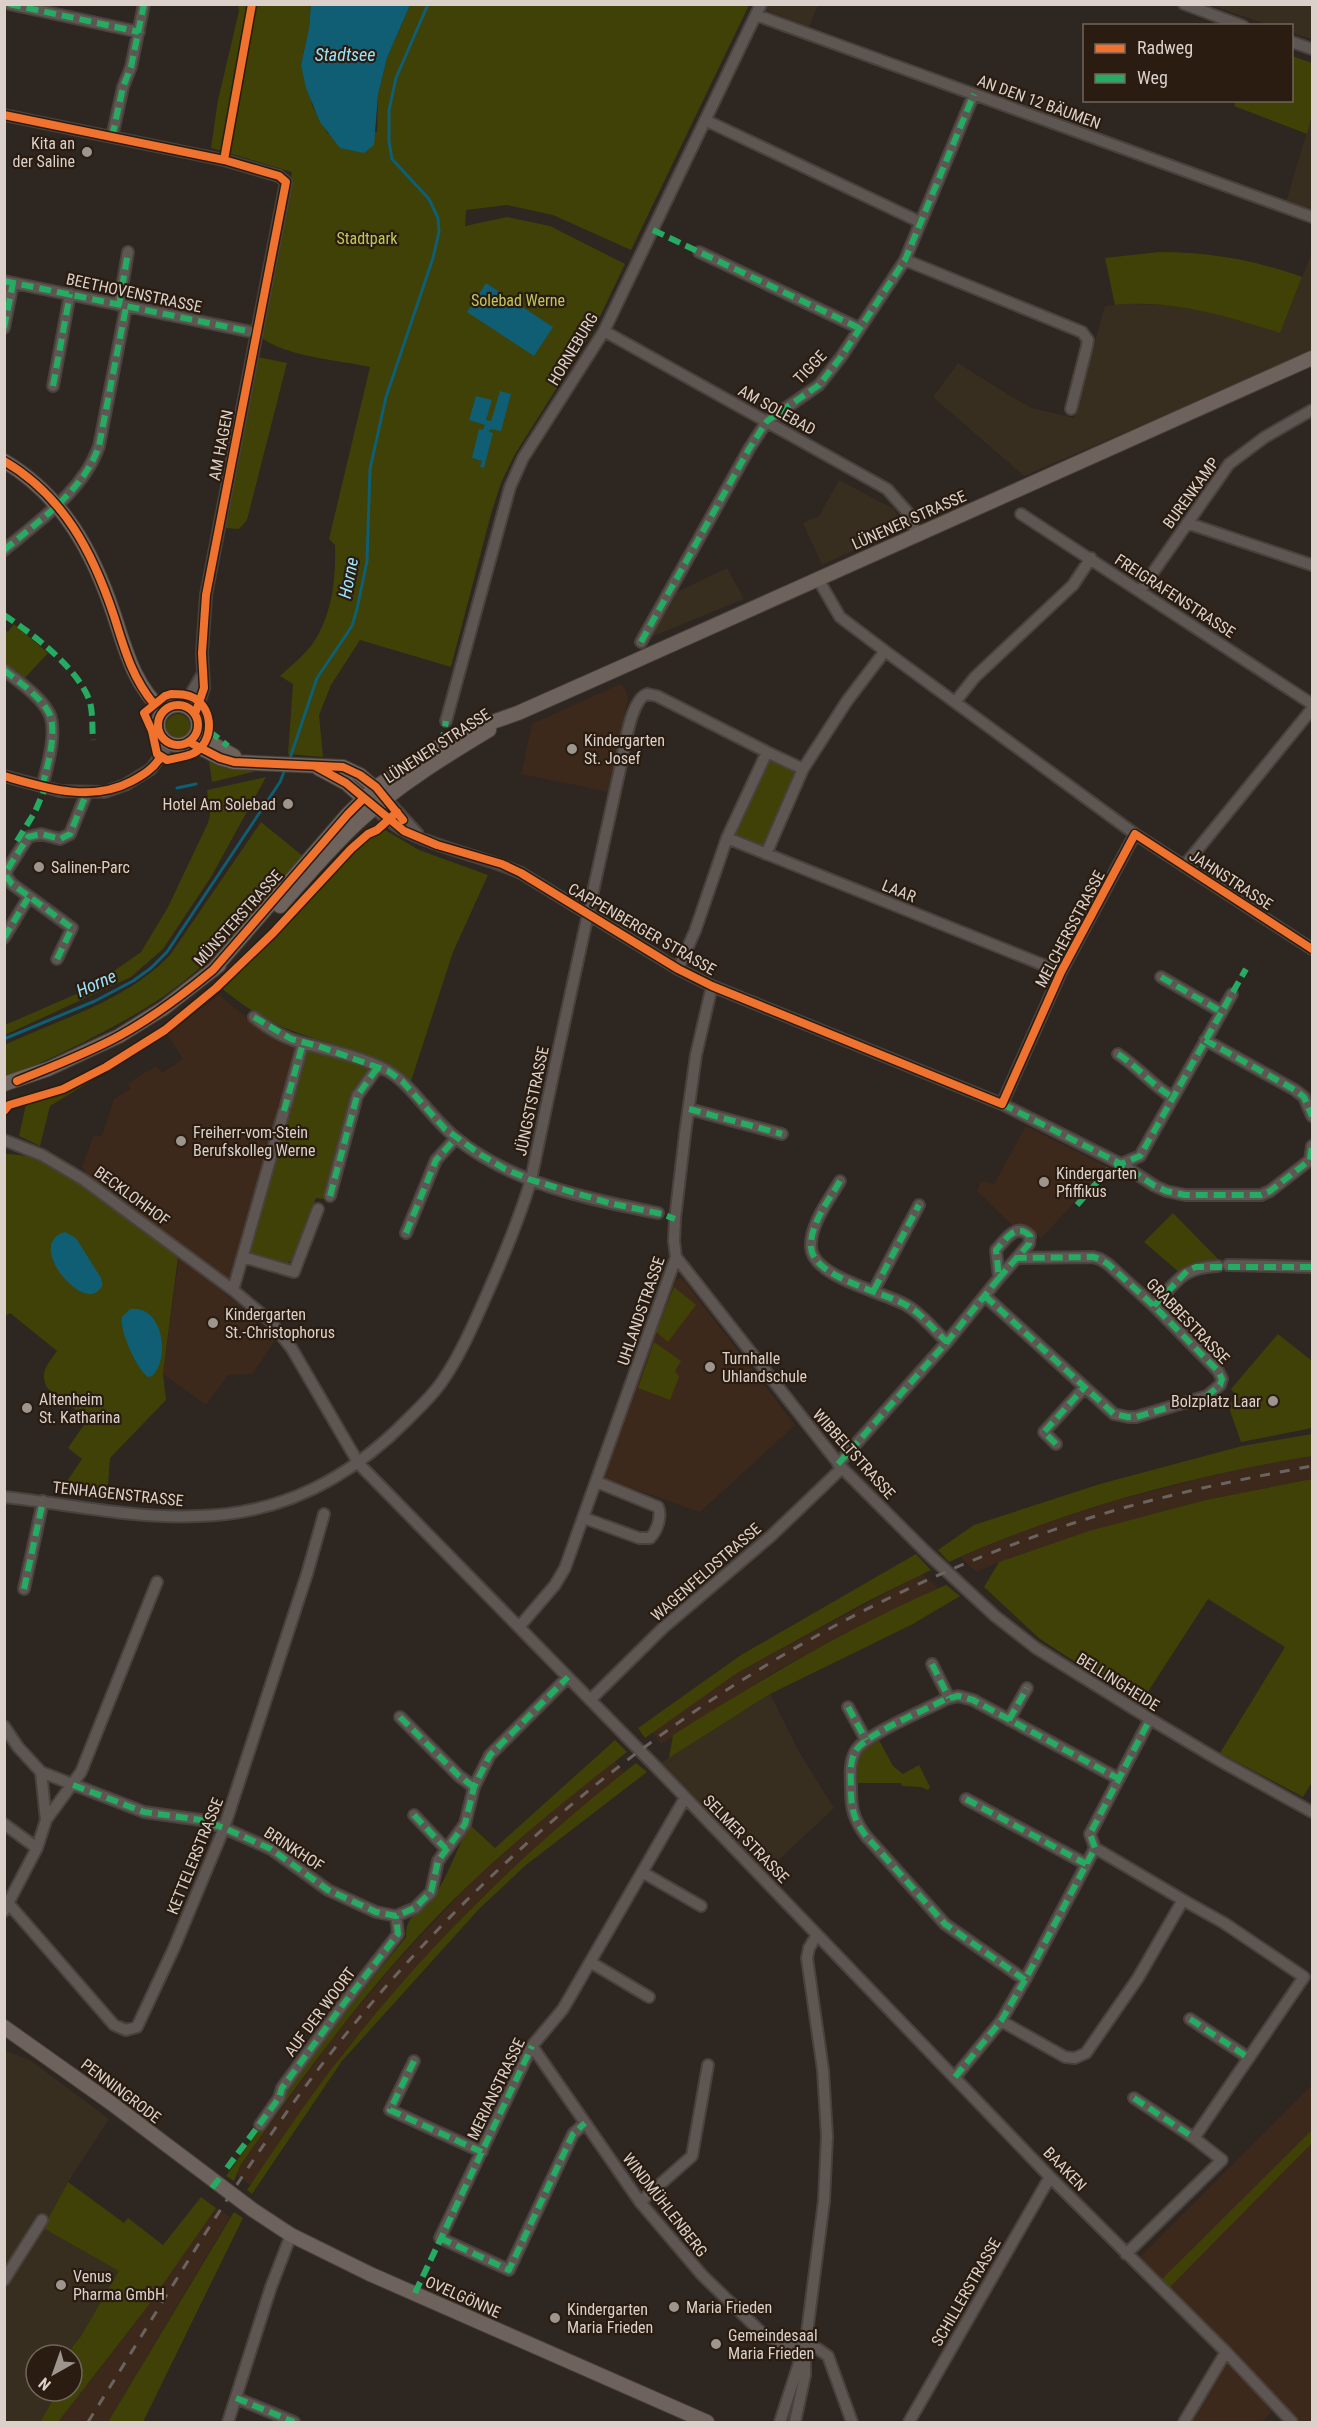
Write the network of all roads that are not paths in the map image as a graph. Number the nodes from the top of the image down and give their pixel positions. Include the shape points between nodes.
1 (9, 4) edge
2 (144, 4) edge
3 (1184, 4) edge
4 (759, 10) edge
5 (1238, 24) edge
6 (139, 32) junction
7 (1293, 42) edge
8 (1312, 49) edge
9 (974, 94) junction
10 (4, 114) edge
11 (705, 120) junction
12 (112, 137) junction
13 (1312, 217) edge
14 (921, 222) junction
15 (129, 252) dead end
16 (699, 252) dead end
17 (905, 260) junction
18 (9, 282) edge
19 (69, 294) junction
20 (123, 306) junction
21 (4, 328) edge
22 (859, 328) junction
23 (604, 331) junction
24 (257, 333) junction
25 (1312, 358) edge
26 (53, 386) dead end
27 (1071, 409) dead end
28 (1312, 410) edge
29 (767, 421) junction
30 (4, 462) edge
31 (56, 504) junction
32 (1021, 514) dead end
33 (1187, 523) junction
34 (916, 535) junction
35 (4, 550) edge
36 (1091, 558) junction
37 (1312, 565) edge
38 (818, 579) junction
39 (1140, 591) junction
40 (641, 642) dead end
41 (885, 651) junction
42 (4, 670) edge
43 (955, 702) junction
44 (1312, 704) edge
45 (1312, 709) edge
46 (190, 710) junction
47 (163, 711) junction
48 (518, 713) junction
49 (446, 721) dead end
50 (198, 730) junction
51 (189, 742) junction
52 (169, 744) junction
53 (766, 752) junction
54 (243, 761) junction
55 (308, 766) junction
56 (803, 769) junction
57 (4, 776) edge
58 (42, 787) junction
59 (376, 787) junction
60 (87, 792) junction
61 (386, 799) junction
62 (369, 803) junction
63 (1135, 834) junction
64 (423, 838) junction
65 (726, 838) junction
66 (766, 854) junction
67 (1185, 866) junction
68 (28, 898) junction
69 (588, 914) junction
70 (4, 938) edge
71 (1312, 949) edge
72 (57, 959) dead end
73 (678, 969) junction
74 (1061, 972) junction
75 (1161, 977) dead end
76 (712, 986) junction
77 (1232, 994) dead end
78 (1221, 1011) junction
79 (254, 1017) dead end
80 (1205, 1041) junction
81 (303, 1043) junction
82 (1118, 1054) dead end
83 (378, 1067) junction
84 (11, 1082) edge
85 (4, 1091) edge
86 (1172, 1097) junction
87 (1002, 1104) junction
88 (688, 1109) junction
89 (1312, 1116) edge
90 (783, 1134) dead end
91 (456, 1138) junction
92 (4, 1140) edge
93 (1312, 1146) edge
94 (1311, 1160) edge
95 (1120, 1164) junction
96 (531, 1180) junction
97 (840, 1181) dead end
98 (330, 1196) dead end
99 (920, 1205) dead end
100 (318, 1209) dead end
101 (658, 1213) dead end
102 (406, 1233) dead end
103 (243, 1257) junction
104 (676, 1257) junction
105 (1017, 1258) junction
106 (1312, 1267) edge
107 (999, 1278) junction
108 (233, 1290) junction
109 (874, 1290) junction
110 (985, 1296) junction
111 (1154, 1305) junction
112 (947, 1342) junction
113 (1083, 1389) junction
114 (1056, 1444) dead end
115 (359, 1464) junction
116 (840, 1466) junction
117 (597, 1482) junction
118 (4, 1497) edge
119 (43, 1501) junction
120 (324, 1514) dead end
121 (584, 1518) junction
122 (926, 1552) joint
123 (157, 1582) dead end
124 (24, 1589) dead end
125 (519, 1627) junction
126 (932, 1664) dead end
127 (568, 1677) junction
128 (1027, 1688) dead end
129 (949, 1698) junction
130 (590, 1700) junction
131 (848, 1707) dead end
132 (400, 1718) dead end
133 (1150, 1719) junction
134 (1009, 1720) junction
135 (4, 1726) edge
136 (866, 1740) junction
137 (41, 1772) junction
138 (1119, 1779) junction
139 (73, 1785) junction
140 (474, 1787) junction
141 (686, 1798) junction
142 (966, 1799) dead end
143 (1312, 1812) edge
144 (414, 1815) dead end
145 (46, 1820) junction
146 (4, 1824) edge
147 (224, 1828) junction
148 (37, 1848) junction
149 (1095, 1848) junction
150 (446, 1849) junction
151 (1086, 1864) junction
152 (642, 1872) junction
153 (1183, 1900) junction
154 (701, 1906) dead end
155 (6, 1907) edge
156 (396, 1916) junction
157 (818, 1935) junction
158 (590, 1962) junction
159 (1025, 1980) junction
160 (650, 1997) dead end
161 (1190, 2019) dead end
162 (1001, 2021) junction
163 (4, 2027) edge
164 (532, 2046) junction
165 (1249, 2058) junction
166 (414, 2061) dead end
167 (708, 2065) dead end
168 (955, 2077) junction
169 (1134, 2098) dead end
170 (585, 2123) junction
171 (260, 2125) dead end
172 (1194, 2138) junction
173 (482, 2152) junction
174 (1050, 2177) junction
175 (216, 2182) joint
176 (640, 2202) junction
177 (42, 2220) dead end
178 (291, 2235) junction
179 (1126, 2254) junction
180 (4, 2280) edge
181 (805, 2348) junction
182 (1226, 2352) junction
183 (236, 2398) junction
184 (228, 2422) edge
185 (294, 2422) edge
186 (707, 2422) edge
187 (780, 2422) edge
188 (795, 2422) edge
189 (852, 2422) edge
190 (909, 2422) edge
191 (1184, 2422) edge
192 (1292, 2422) edge

1 - 6 street
2 - 6 street
3 - 5 street
4 - 9 street, AN DEN 12 BÄUMEN
4 - 11 street, HORNEBURG
6 - 12 street
7 - 8 street
9 - 13 street, AN DEN 12 BÄUMEN
9 - 14 street, TIGGE
10 - 12 street
11 - 14 street
11 - 23 street, HORNEBURG
12 - 24 street, AM HAGEN via 224,160 279,176 286,182
14 - 17 street, TIGGE
15 - 20 street
16 - 22 street
17 - 22 street, TIGGE
17 - 27 street via 1066,324 1086,336
18 - 19 street, BEETHOVENSTRASSE
18 - 21 street
19 - 20 street, BEETHOVENSTRASSE
19 - 26 street
20 - 24 street, BEETHOVENSTRASSE
20 - 31 street via 97,450 76,485
22 - 29 street, TIGGE via 819,385
23 - 29 street, AM SOLEBAD
23 - 49 street, HORNEBURG via 523,458 510,487
24 - 46 street, AM HAGEN via 206,595 204,688
25 - 34 main road, LÜNENER STRASSE
28 - 33 street, BURENKAMP via 1240,454 1219,475
29 - 34 street, AM SOLEBAD via 887,489 911,516
29 - 40 street, TIGGE via 748,448
30 - 31 main road
31 - 35 street
31 - 47 main road via 81,537 94,565 132,670 143,691
32 - 36 street, FREIGRAFENSTRASSE
33 - 37 street
33 - 39 street, BURENKAMP
34 - 38 main road, LÜNENER STRASSE
36 - 39 street, FREIGRAFENSTRASSE
36 - 43 street via 1073,585 982,669
38 - 41 street, JAHNSTRASSE via 840,618
38 - 48 main road, LÜNENER STRASSE
39 - 44 street, FREIGRAFENSTRASSE
41 - 43 street, JAHNSTRASSE
41 - 56 street
42 - 58 street via 43,705 51,719 49,759
43 - 63 street, JAHNSTRASSE
45 - 67 street
46 - 47 main road via 173,706
46 - 50 main road
47 - 52 main road via 158,729
48 - 59 main road, LÜNENER STRASSE via 467,731
48 - 61 main road, LÜNENER STRASSE via 449,754
50 - 51 main road
50 - 54 main road via 206,740
51 - 52 main road
51 - 54 main road via 220,759
52 - 60 street via 157,763 139,778 105,792
53 - 56 street
53 - 65 street
53 - 69 street, JÜNGSTSTRASSE via 657,696 647,694 638,700
54 - 55 main road
55 - 59 main road via 343,767
55 - 62 main road via 346,783
56 - 66 street
57 - 58 street
58 - 60 street
59 - 61 main road
59 - 62 main road, MÜNSTERSTRASSE
60 - 68 street via 68,837 60,840 32,835 7,870 8,880
61 - 62 main road, LÜNENER STRASSE
61 - 64 street, CAPPENBERGER STRASSE
62 - 64 street, CAPPENBERGER STRASSE via 404,831
62 - 84 main road, MÜNSTERSTRASSE via 357,823 244,945 213,970 119,1036
63 - 67 street, JAHNSTRASSE
63 - 74 street, MELCHERSSTRASSE
64 - 69 street, CAPPENBERGER STRASSE via 521,873
65 - 66 street, LAAR
65 - 73 street
66 - 74 street, LAAR
67 - 71 street, JAHNSTRASSE
68 - 70 street
68 - 72 street via 72,928
69 - 73 street, CAPPENBERGER STRASSE
69 - 96 street, JÜNGSTSTRASSE
73 - 76 street, CAPPENBERGER STRASSE
74 - 87 street, MELCHERSSTRASSE
75 - 78 street
76 - 87 street, CAPPENBERGER STRASSE
76 - 88 street, UHLANDSTRASSE
77 - 78 street
78 - 80 street
79 - 81 street
80 - 86 street
80 - 89 street via 1296,1090 1304,1097
81 - 83 street
81 - 103 street
82 - 86 street
83 - 91 street via 402,1081
83 - 98 street via 357,1096
84 - 85 main road, MÜNSTERSTRASSE
86 - 95 street via 1140,1156
87 - 95 street, CAPPENBERGER STRASSE
88 - 90 street
88 - 104 street, UHLANDSTRASSE via 675,1219
91 - 96 street
91 - 102 street via 436,1160
92 - 108 street, BECKLOHHOF via 67,1168
93 - 94 street
94 - 95 street, CAPPENBERGER STRASSE via 1270,1191 1257,1195 1172,1193
96 - 101 street
96 - 115 street, JÜNGSTSTRASSE via 506,1252 446,1375 424,1403
97 - 109 street via 813,1230 811,1250 825,1269
99 - 109 street
100 - 103 street via 294,1272
103 - 108 street
104 - 116 street, WIBBELTSTRASSE
104 - 117 street, UHLANDSTRASSE
105 - 107 street, WAGENFELDSTRASSE
105 - 107 street, WAGENFELDSTRASSE via 1030,1241 1030,1236 1021,1230 1011,1232 996,1250
105 - 111 street, GRABBESTRASSE via 1100,1259
106 - 111 street via 1196,1267 1187,1271
107 - 110 street, WAGENFELDSTRASSE
108 - 115 street, BECKLOHHOF via 270,1321 292,1349
109 - 112 street via 908,1305
110 - 112 street, WAGENFELDSTRASSE
110 - 113 street, GRABBESTRASSE
111 - 113 street, GRABBESTRASSE via 1218,1371 1220,1385 1207,1396 1128,1418 1113,1414
112 - 116 street, WAGENFELDSTRASSE
113 - 114 street via 1044,1432
115 - 119 street, TENHAGENSTRASSE via 307,1492 232,1514 170,1516
115 - 125 street, SELMER STRASSE
116 - 122 street, WIBBELTSTRASSE
116 - 130 street, WAGENFELDSTRASSE via 771,1536 663,1628
117 - 121 street, UHLANDSTRASSE
117 - 121 street via 658,1507 654,1534 639,1538
118 - 119 street, TENHAGENSTRASSE
119 - 124 street, TENHAGENSTRASSE
120 - 147 street, KETTELERSTRASSE
121 - 125 street, UHLANDSTRASSE via 555,1585
122 - 133 street, BELLINGHEIDE via 1036,1648
123 - 139 street, KETTELERSTRASSE
125 - 127 street, SELMER STRASSE
126 - 129 street
127 - 130 street, SELMER STRASSE
127 - 140 street via 490,1755
128 - 134 street
129 - 134 street via 965,1697
129 - 136 street
130 - 141 street, SELMER STRASSE
131 - 136 street
132 - 140 street
133 - 138 street
133 - 143 street, BELLINGHEIDE
134 - 138 street
135 - 137 street, BRINKHOF
136 - 159 street via 857,1749 851,1767 851,1809 858,1826 945,1924
137 - 139 street, BRINKHOF
137 - 145 street, KETTELERSTRASSE
138 - 149 street via 1090,1834
139 - 145 street, KETTELERSTRASSE
139 - 147 street, BRINKHOF via 144,1812 201,1820
140 - 150 street via 465,1824
141 - 152 street, MERIANSTRASSE
141 - 157 street, SELMER STRASSE
142 - 151 street
144 - 150 street
145 - 148 street, KETTELERSTRASSE
146 - 148 street
147 - 155 street, KETTELERSTRASSE via 134,2029 123,2030 114,2025
147 - 156 street, BRINKHOF via 272,1849 328,1890 376,1912
148 - 155 street, KETTELERSTRASSE
149 - 151 street
149 - 153 street
150 - 156 street via 438,1861 431,1892 415,1908
151 - 159 street
152 - 154 street
152 - 158 street, MERIANSTRASSE
153 - 162 street via 1110,2021 1081,2056 1065,2057
153 - 165 street via 1304,1977
156 - 171 street, AUF DER WOORT via 398,1934 282,2088
157 - 168 street, BAAKEN
157 - 181 street via 808,1948 807,1958 823,2070 824,2201
158 - 160 street
158 - 164 street, MERIANSTRASSE via 563,2008
159 - 162 street
161 - 165 street
162 - 168 street
163 - 175 main road, PENNINGRODE
164 - 170 street, WINDMÜHLENBERG
164 - 173 street, MERIANSTRASSE
165 - 172 street
166 - 173 street via 390,2110
167 - 176 street via 692,2156
168 - 174 street, BAAKEN
169 - 172 street
170 - 173 street, MERIANSTRASSE via 573,2134 509,2270 440,2238
170 - 176 street, WINDMÜHLENBERG
172 - 179 street via 1222,2160
174 - 179 street, BAAKEN
174 - 190 street, SCHILLERSTRASSE
175 - 178 main road, OVELGÖNNE
176 - 181 street, WINDMÜHLENBERG via 702,2275 756,2329 783,2344
177 - 180 street
178 - 183 street
178 - 186 main road, OVELGÖNNE via 370,2274
179 - 182 street, BAAKEN
181 - 187 street
181 - 188 street via 805,2375
181 - 189 street via 818,2349 830,2359
182 - 191 street
182 - 192 street, BAAKEN
183 - 184 street
183 - 185 street

